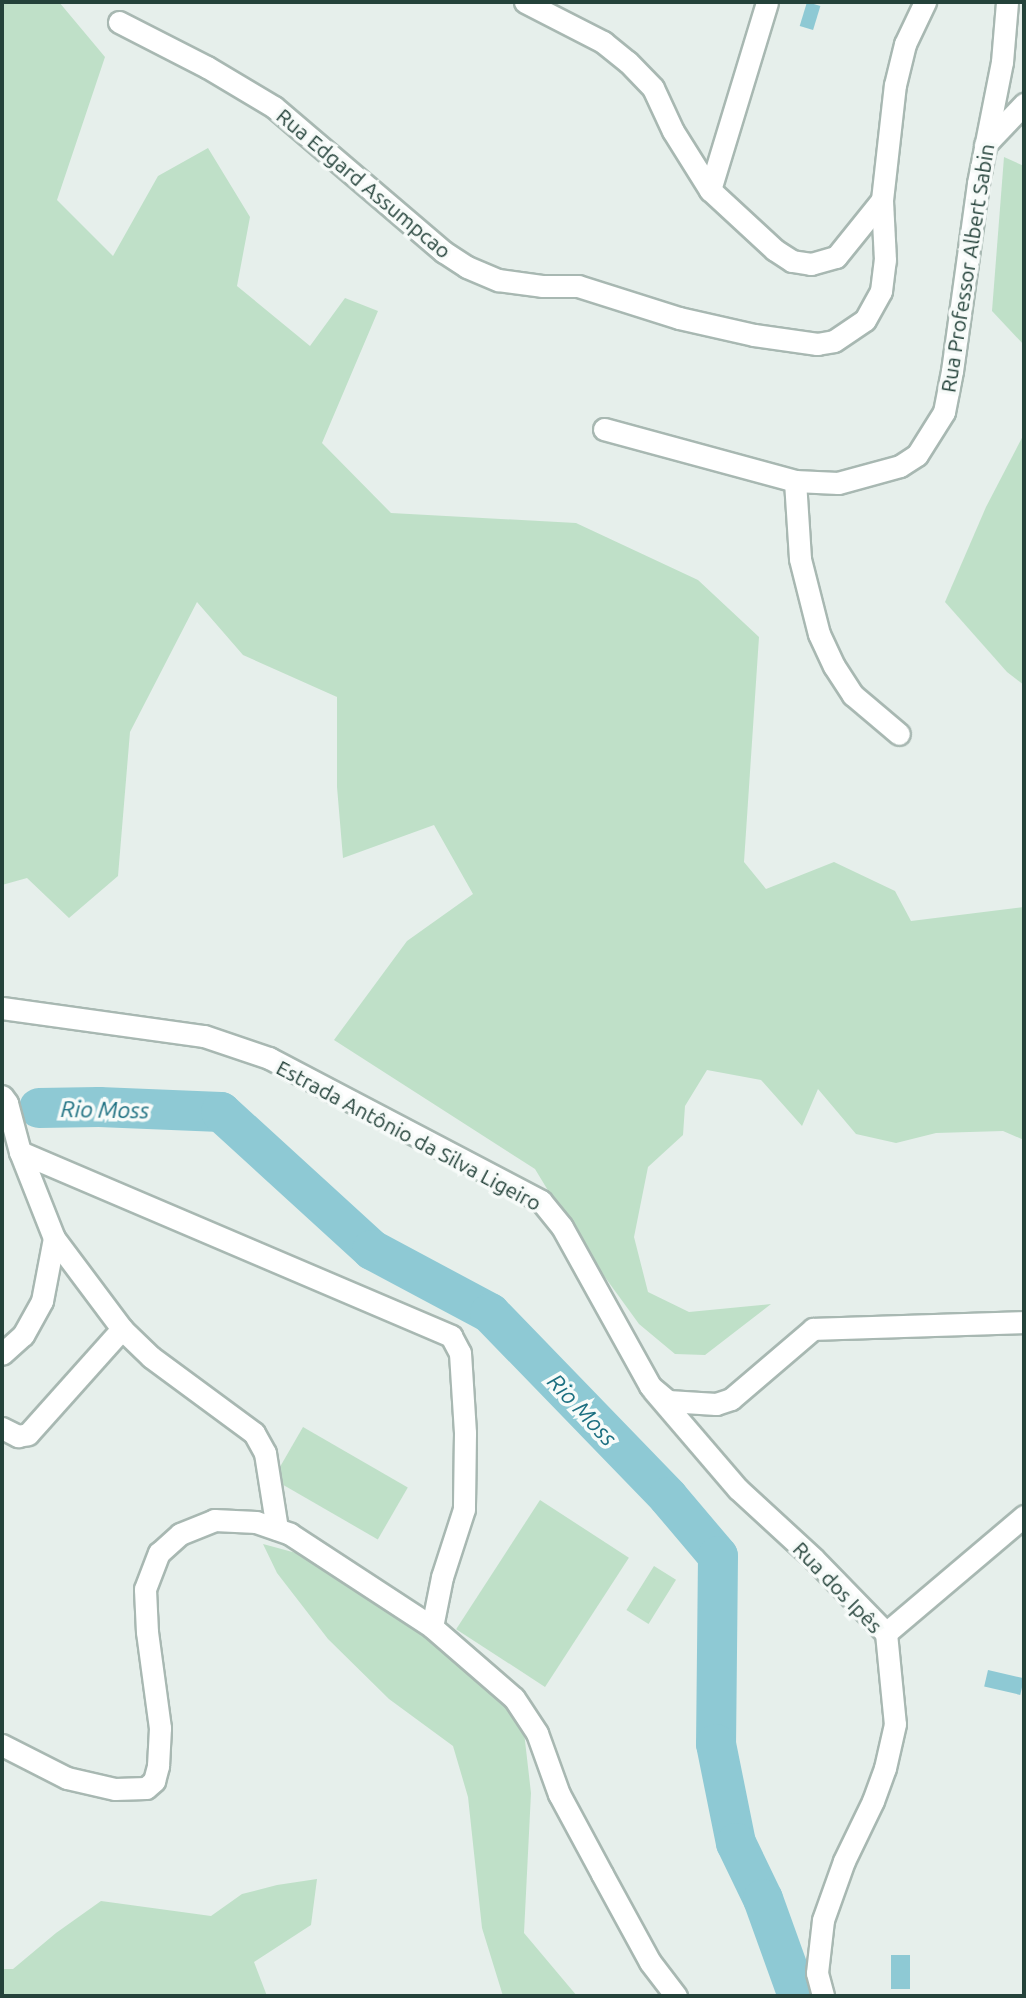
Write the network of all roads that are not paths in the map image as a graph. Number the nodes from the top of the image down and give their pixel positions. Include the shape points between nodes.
1 (525, 2) edge
2 (767, 2) edge
3 (925, 2) edge
4 (1007, 2) edge
5 (119, 22) dead end
6 (1024, 104) edge
7 (985, 145) junction
8 (710, 190) junction
9 (883, 200) junction
10 (604, 429) dead end
11 (795, 481) junction
12 (899, 734) dead end
13 (2, 1008) edge
14 (2, 1096) edge
15 (20, 1152) junction
16 (54, 1238) junction
17 (1024, 1322) edge
18 (122, 1329) junction
19 (2, 1354) edge
20 (650, 1386) junction
21 (2, 1428) edge
22 (1024, 1516) edge
23 (277, 1529) junction
24 (432, 1627) junction
25 (886, 1633) junction
26 (2, 1745) edge
27 (676, 1996) edge
28 (823, 1996) edge

1 - 8 street via 603,42 628,62 653,88 673,131
2 - 8 street
3 - 9 street, Rua Edgard Assumpcao via 905,44 895,85
4 - 7 street, Rua Professor Albert Sabin via 1002,62
5 - 9 street, Rua Edgard Assumpcao via 274,107 444,251 498,280 578,286 679,318 754,335 817,344 834,341 865,320 881,291
6 - 7 street
7 - 11 street, Rua Professor Albert Sabin via 953,371 944,412 932,435 900,466 838,483
8 - 9 street via 775,250 792,261 811,264 836,257
10 - 11 street, Rua Professor Albert Sabin
11 - 12 street via 800,559 819,634 853,695
13 - 20 street, Estrada Antônio da Silva Ligeiro via 204,1036 269,1058 541,1201 562,1227
14 - 15 street
15 - 16 street
15 - 24 street via 451,1336 460,1353 464,1509
16 - 18 street
16 - 19 street via 42,1301 23,1335
17 - 20 street via 813,1329 740,1391 716,1404 668,1401
18 - 21 street via 28,1433 18,1436
18 - 23 street via 151,1357 254,1433 265,1453
20 - 25 street, Rua dos Ipês via 738,1489
22 - 25 street
23 - 24 street
23 - 26 street via 256,1521 214,1520 180,1534 159,1553 145,1589 160,1728 158,1766 154,1781 146,1788 115,1789 67,1778
24 - 27 street via 514,1698 537,1733 559,1794 602,1874 650,1962
25 - 28 street, Rua dos Ipês via 895,1724 873,1801 823,1920 817,1973

